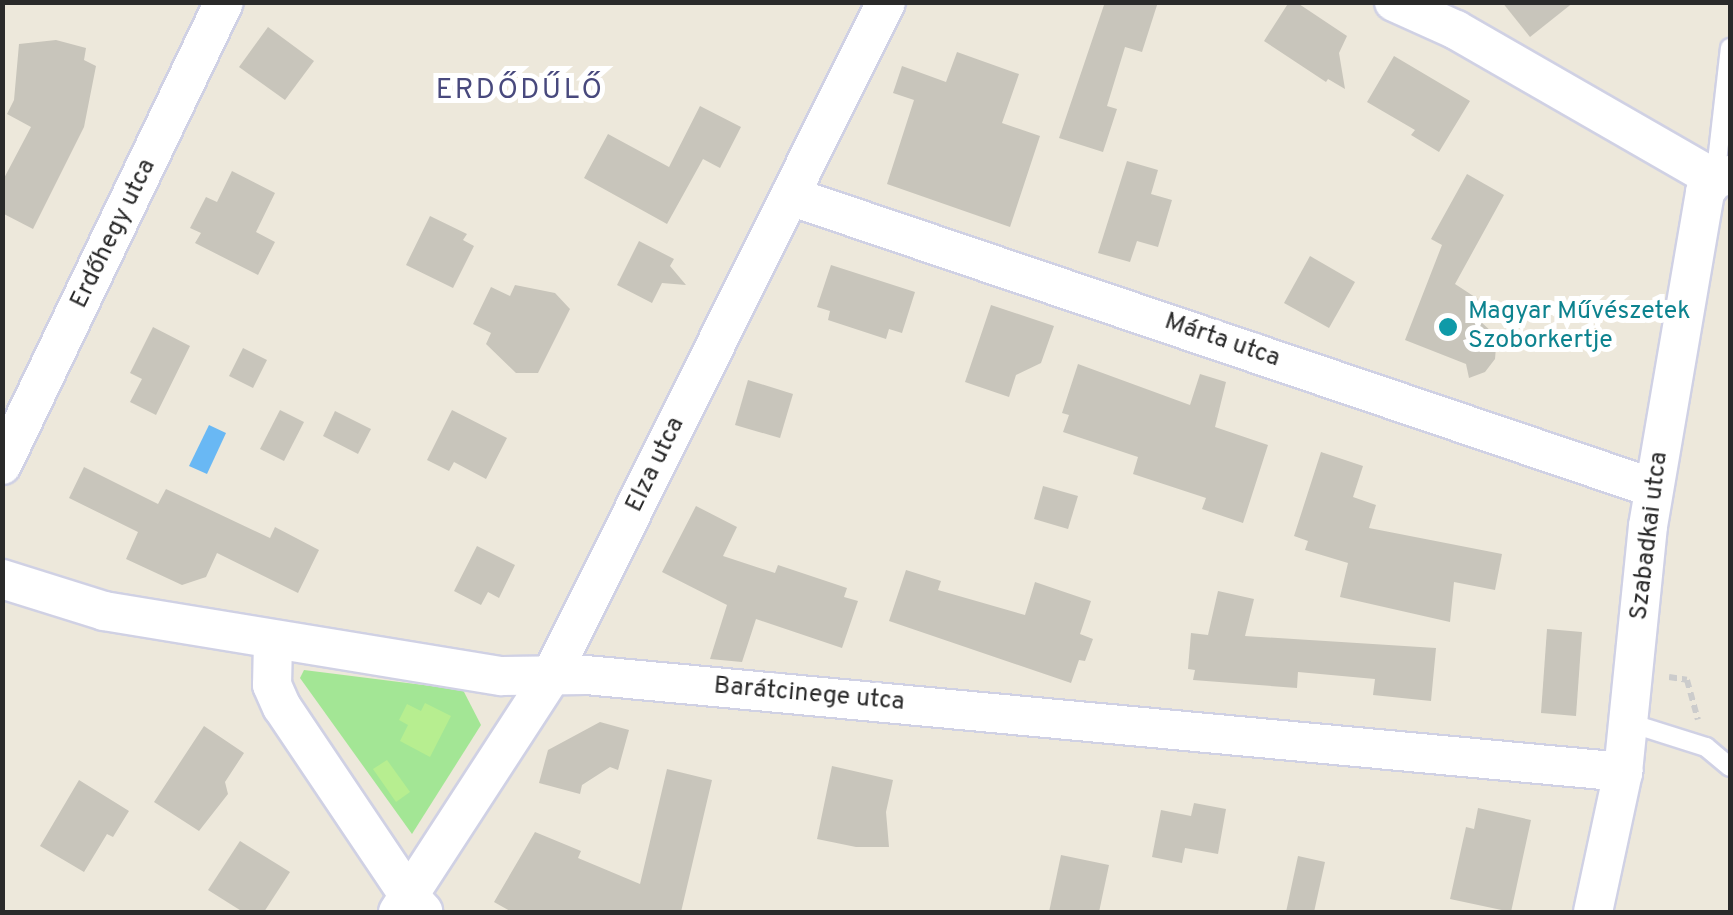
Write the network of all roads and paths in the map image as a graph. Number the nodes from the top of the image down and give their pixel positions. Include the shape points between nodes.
1 (224, 2) edge
2 (886, 2) edge
3 (1394, 2) edge
4 (1730, 48) edge
5 (1723, 177) edge
6 (790, 196) junction
7 (2, 465) edge
8 (1653, 488) junction
9 (2, 579) edge
10 (273, 642) junction
11 (551, 676) junction
12 (1669, 677) dead end
13 (1630, 723) junction
14 (1706, 748) junction
15 (1730, 768) edge
16 (1623, 772) junction
17 (411, 907) edge
18 (1593, 912) edge

1 - 7 street, Erdőhegy utca
2 - 6 street, Elza utca
3 - 5 street
4 - 5 lane
5 - 8 street, Szabadkai utca via 1705,192
6 - 8 street, Márta utca
6 - 11 street, Elza utca
8 - 13 street, Szabadkai utca
9 - 10 street, Barátcinege utca via 104,611
10 - 11 street, Barátcinege utca via 502,676
10 - 17 street via 272,685 282,707
11 - 16 street, Barátcinege utca
11 - 17 street, Elza utca
12 - 14 path via 1687,680
13 - 14 lane
13 - 16 street, Szabadkai utca
14 - 15 lane
16 - 18 street, Szabadkai utca

